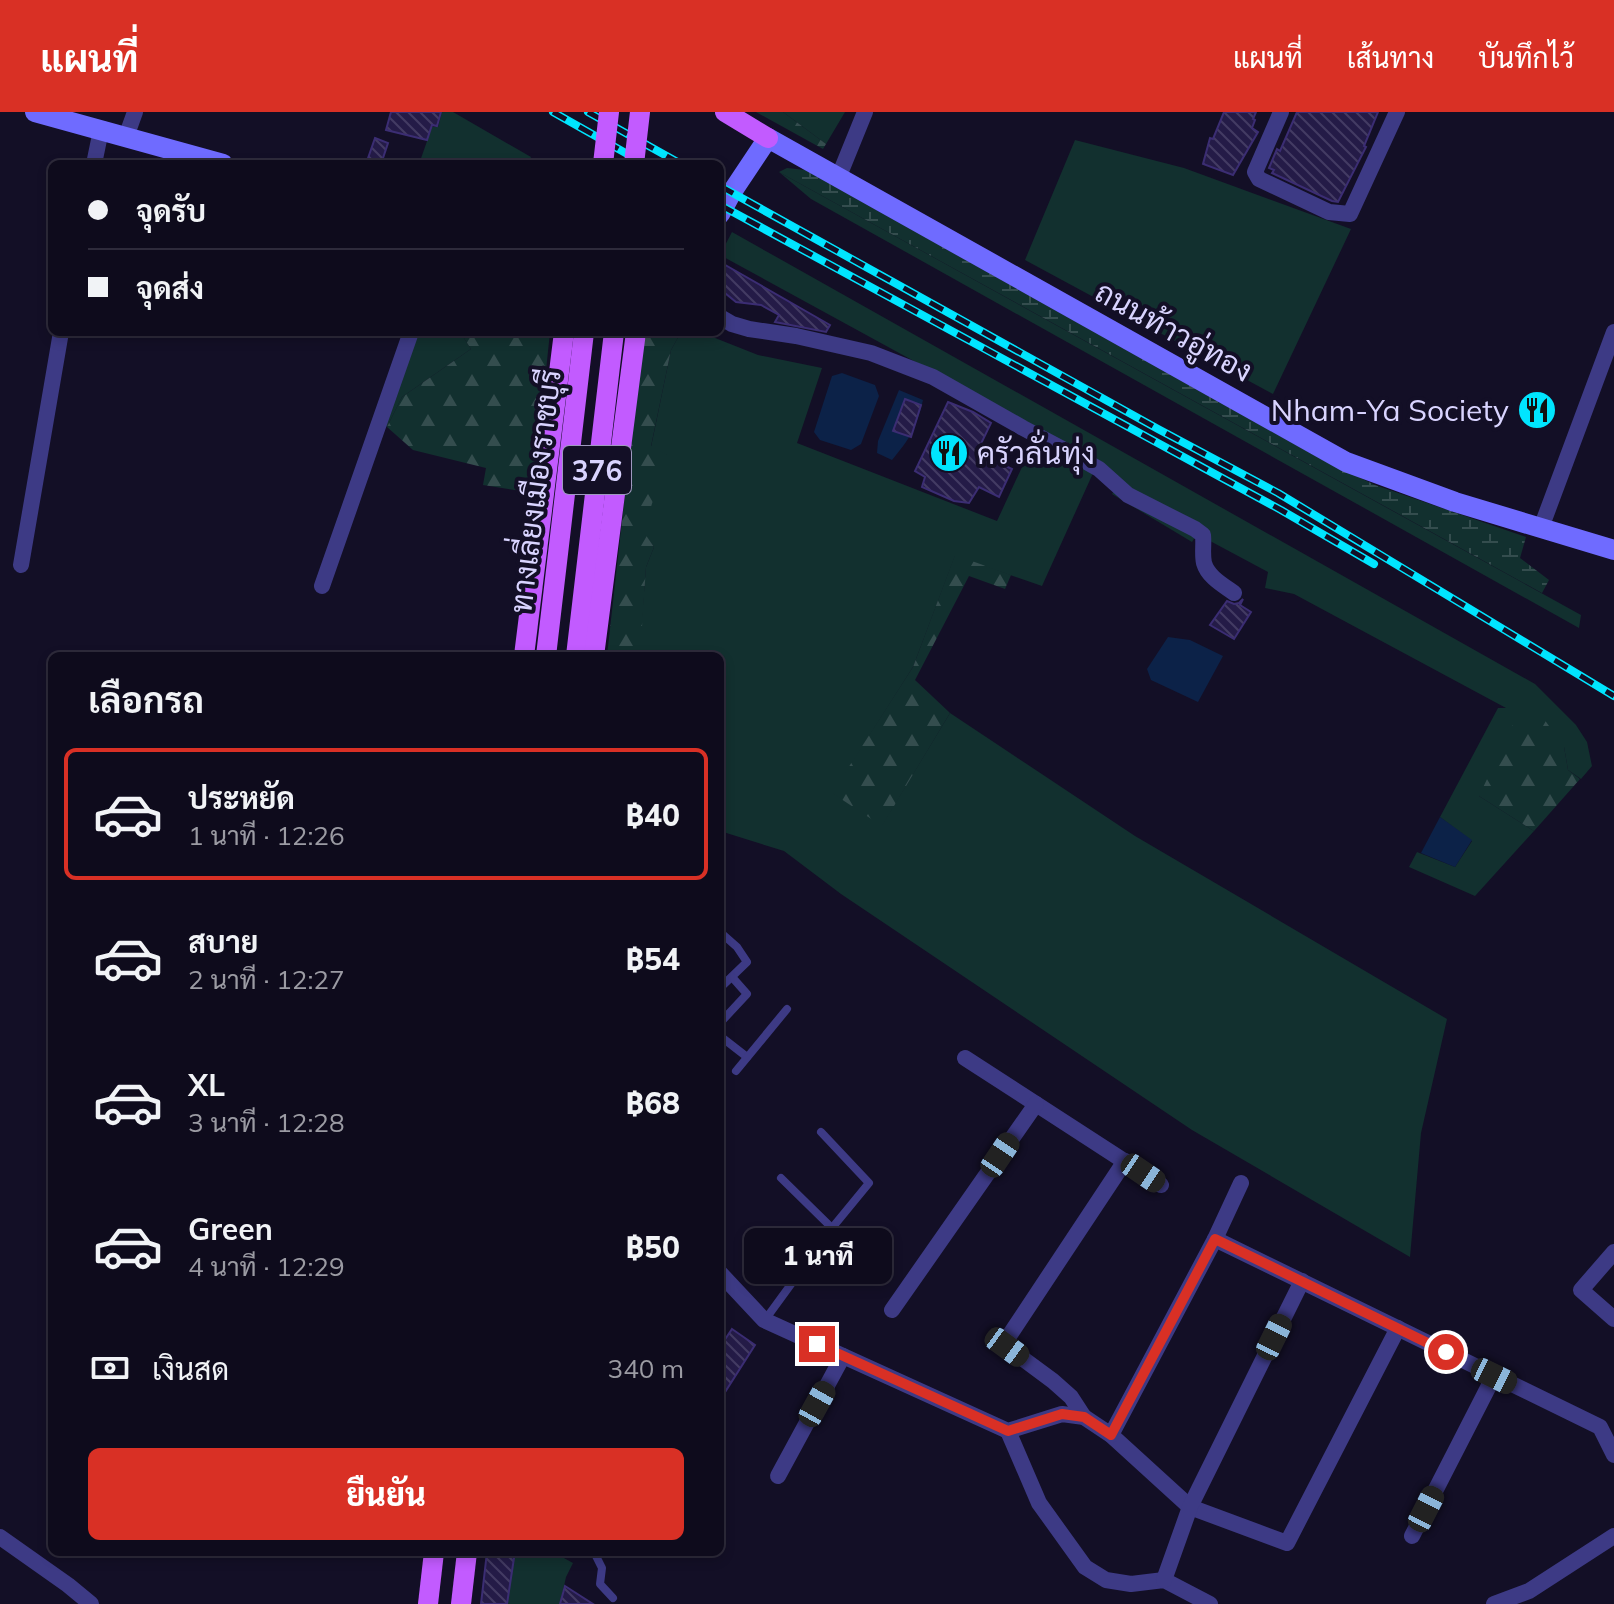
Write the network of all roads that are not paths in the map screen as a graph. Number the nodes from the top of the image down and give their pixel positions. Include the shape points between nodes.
1 (35, 112) edge
2 (135, 112) edge
3 (609, 112) edge
4 (640, 112) edge
5 (725, 112) edge
6 (865, 112) edge
7 (1281, 112) edge
8 (1397, 112) edge
9 (101, 130) junction
10 (126, 137) junction
11 (768, 138) junction
12 (95, 160) edge
13 (209, 160) edge
14 (603, 160) edge
15 (634, 160) edge
16 (839, 176) junction
17 (724, 207) edge
18 (724, 319) edge
19 (1614, 332) edge
20 (60, 336) edge
21 (410, 336) edge
22 (564, 336) edge
23 (584, 336) edge
24 (614, 336) edge
25 (635, 336) edge
26 (1541, 528) junction
27 (1614, 550) edge
28 (21, 565) dead end
29 (322, 586) dead end
30 (1234, 593) dead end
31 (524, 652) edge
32 (546, 652) edge
33 (576, 652) edge
34 (595, 652) edge
35 (724, 936) edge
36 (732, 977) junction
37 (724, 984) edge
38 (787, 1009) dead end
39 (724, 1019) edge
40 (724, 1039) edge
41 (747, 1057) junction
42 (965, 1058) dead end
43 (736, 1071) dead end
44 (1036, 1104) junction
45 (821, 1132) dead end
46 (1125, 1161) junction
47 (781, 1178) dead end
48 (1241, 1183) dead end
49 (1161, 1185) dead end
50 (832, 1228) junction
51 (1215, 1239) junction
52 (1614, 1252) edge
53 (724, 1277) edge
54 (1302, 1281) junction
55 (892, 1310) dead end
56 (1614, 1319) edge
57 (764, 1320) junction
58 (1398, 1328) junction
59 (843, 1356) junction
60 (1494, 1376) junction
61 (1084, 1417) junction
62 (1008, 1431) junction
63 (1111, 1435) junction
64 (1614, 1455) edge
65 (778, 1476) dead end
66 (1190, 1507) junction
67 (1412, 1536) dead end
68 (1614, 1536) edge
69 (0, 1537) edge
70 (434, 1556) edge
71 (467, 1556) edge
72 (596, 1556) edge
73 (1164, 1580) junction
74 (613, 1598) dead end
75 (91, 1604) edge
76 (428, 1604) edge
77 (461, 1604) edge
78 (1210, 1604) edge
79 (1494, 1604) edge

1 - 9 street
2 - 10 street
3 - 14 main road, bridge
4 - 15 main road, bridge
5 - 11 main road
6 - 16 street
7 - 8 street via 1255,172 1259,179 1329,212 1350,214
9 - 10 street
9 - 12 street
10 - 13 street
11 - 16 street, ถนนท้าวอู่ทอง
11 - 17 street
16 - 26 street, ถนนท้าวอู่ทอง via 1346,462
18 - 30 street via 871,353 933,377 1099,469 1128,495 1195,529 1203,535 1207,570
19 - 26 street
20 - 28 street
21 - 29 street
22 - 31 main road
23 - 32 main road, ทางเลี่ยงเมืองราชบุรี / 376
24 - 33 main road, ทางเลี่ยงเมืองราชบุรี / 376
25 - 34 main road
26 - 27 street, ถนนท้าวอู่ทอง
35 - 36 lane via 747,962
36 - 37 lane
36 - 39 lane via 747,994
38 - 41 lane
40 - 41 lane
41 - 43 lane
42 - 44 street
44 - 46 street
44 - 55 street
45 - 50 lane via 869,1183
46 - 49 street
46 - 61 street via 1007,1339 1007,1347 1071,1397
47 - 50 lane
48 - 51 street
50 - 57 lane
51 - 54 street
51 - 63 street
52 - 56 street via 1581,1290
53 - 57 street
54 - 58 street
54 - 66 street
57 - 59 street
58 - 60 street
58 - 66 street via 1287,1543
59 - 62 street
59 - 65 street
60 - 64 street via 1600,1427
60 - 67 street
61 - 62 street via 1062,1414
61 - 63 street
62 - 73 street via 1039,1503 1085,1567 1118,1582
63 - 66 street
66 - 73 street
68 - 79 street via 1529,1591
69 - 75 street
70 - 76 main road
71 - 77 main road
72 - 74 lane via 602,1568 600,1584
73 - 78 street

